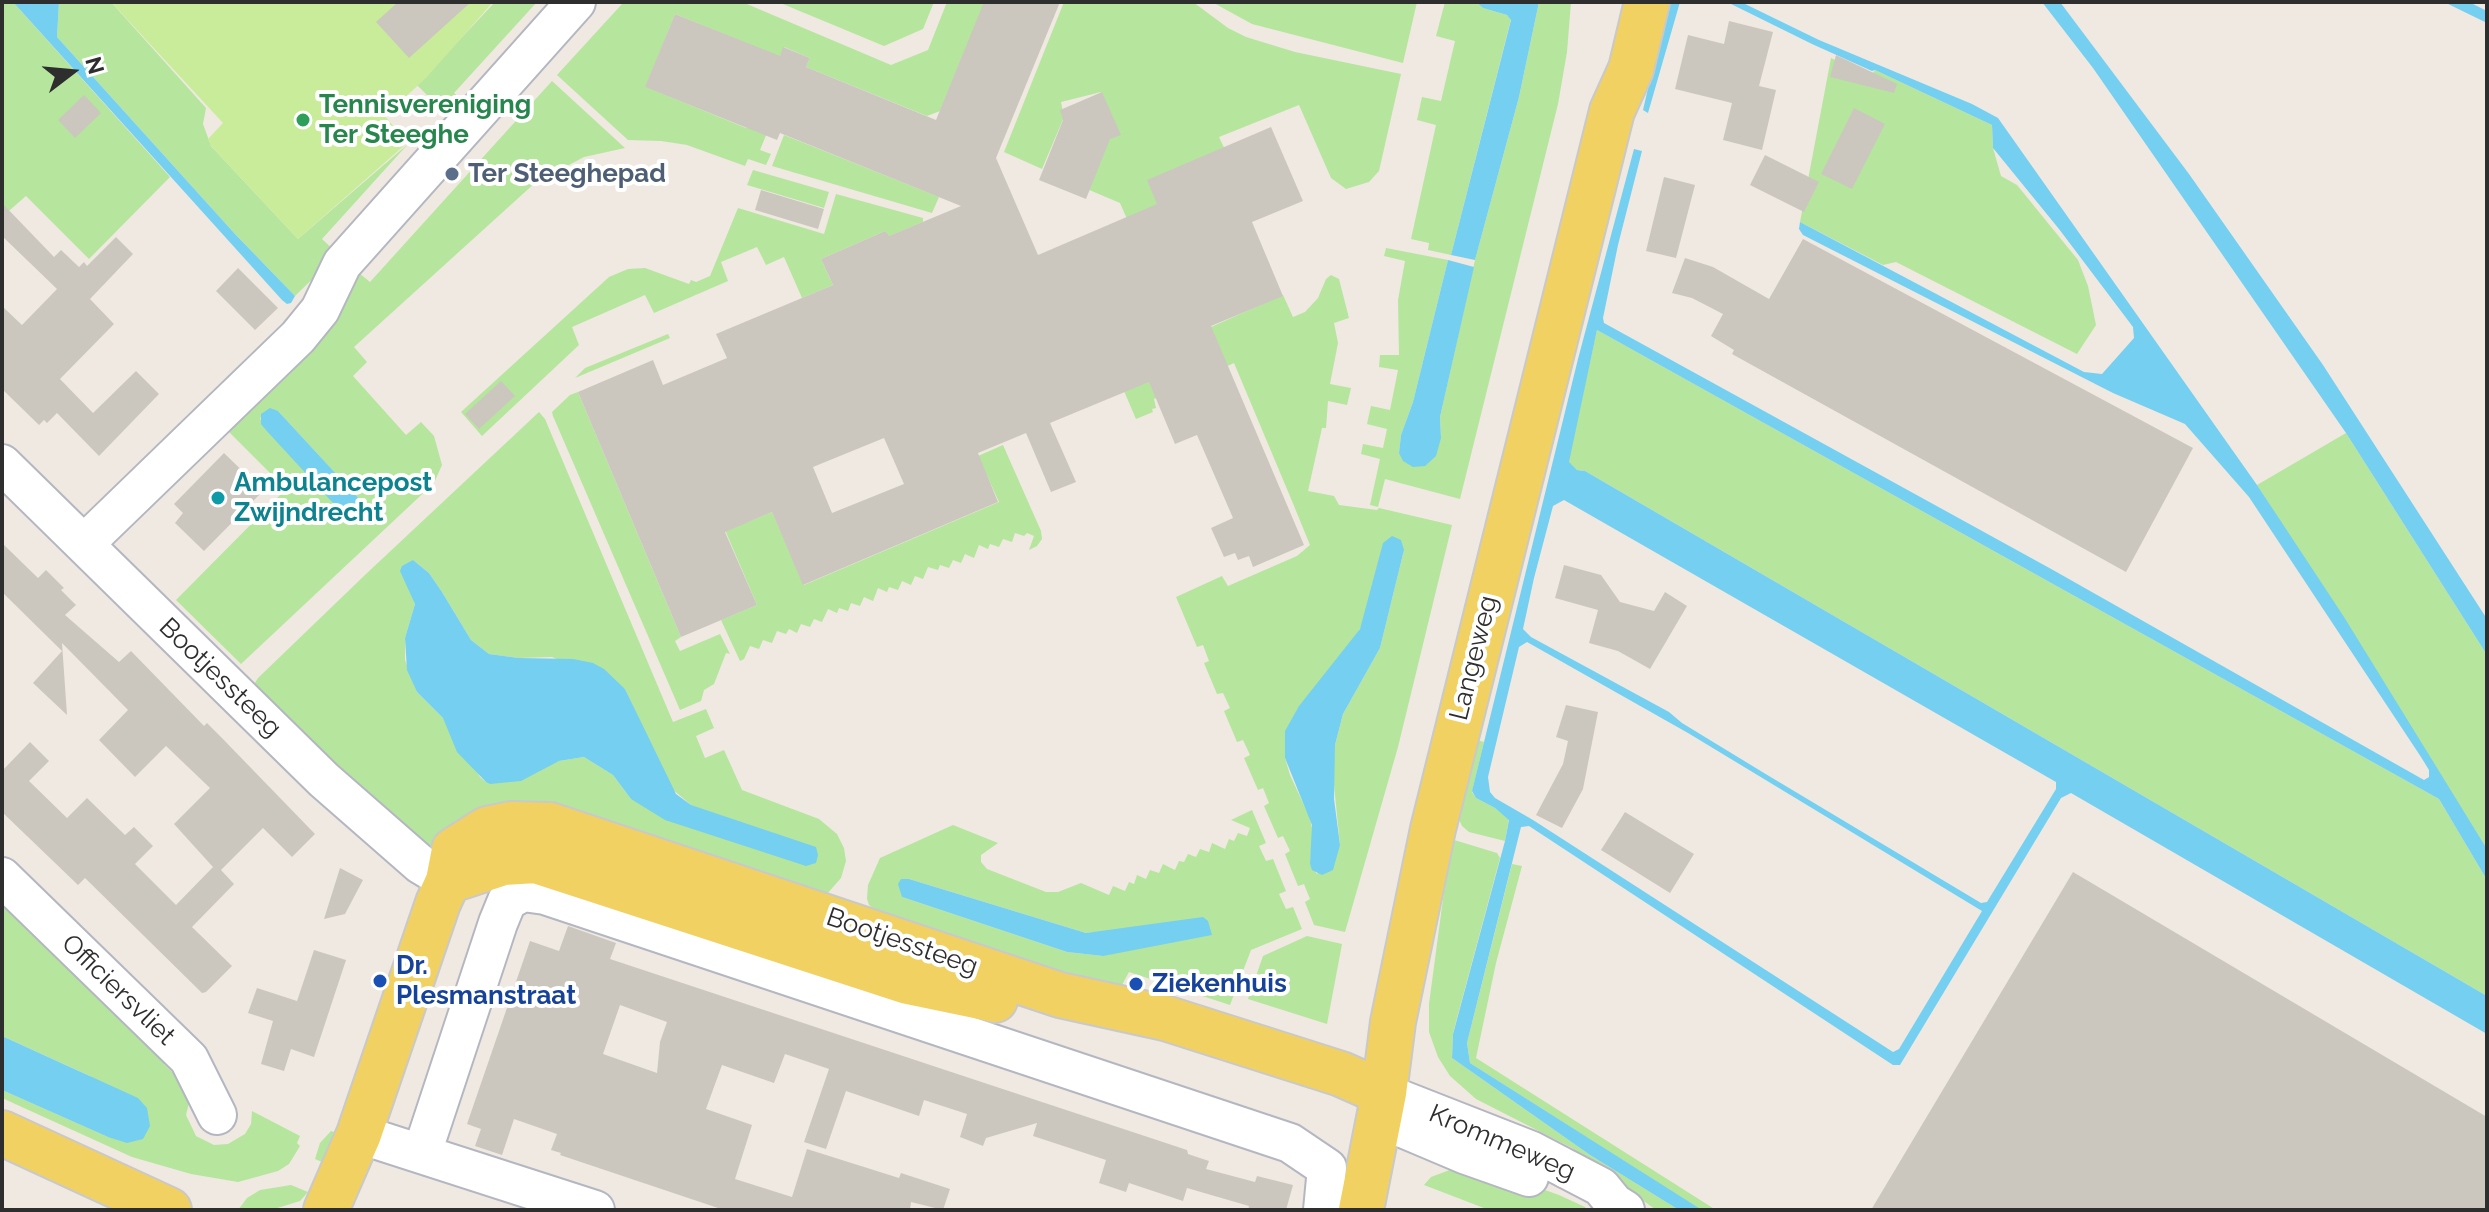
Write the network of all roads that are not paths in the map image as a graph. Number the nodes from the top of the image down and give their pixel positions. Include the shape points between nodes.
1 (576, 2) edge
2 (1619, 2) edge
3 (1647, 2) edge
4 (1612, 111) junction
5 (2, 464) edge
6 (84, 544) junction
7 (2, 877) edge
8 (448, 881) junction
9 (1381, 1106) junction
10 (217, 1115) dead end
11 (2, 1133) edge
12 (359, 1134) junction
13 (422, 1153) junction
14 (1616, 1208) edge
15 (169, 1210) edge
16 (326, 1210) edge
17 (595, 1210) edge
18 (1323, 1210) edge
19 (1361, 1210) edge

1 - 6 street via 342,264 320,310 298,337
2 - 4 main road, Langeweg
3 - 4 main road, Langeweg via 1631,69
4 - 9 main road, Langeweg via 1433,829
5 - 6 street, Bootjessteeg
6 - 8 street, Bootjessteeg via 324,780 420,864
7 - 10 street, Officiersvliet via 189,1059
8 - 9 main road, Bootjessteeg via 503,863 536,861 908,982 974,994
8 - 12 main road
9 - 14 street, Krommeweg via 1464,1154
9 - 19 main road, Langeweg
11 - 15 main road
12 - 13 street
12 - 16 main road
13 - 17 street
13 - 18 street via 507,901 523,892 1290,1143 1327,1168

